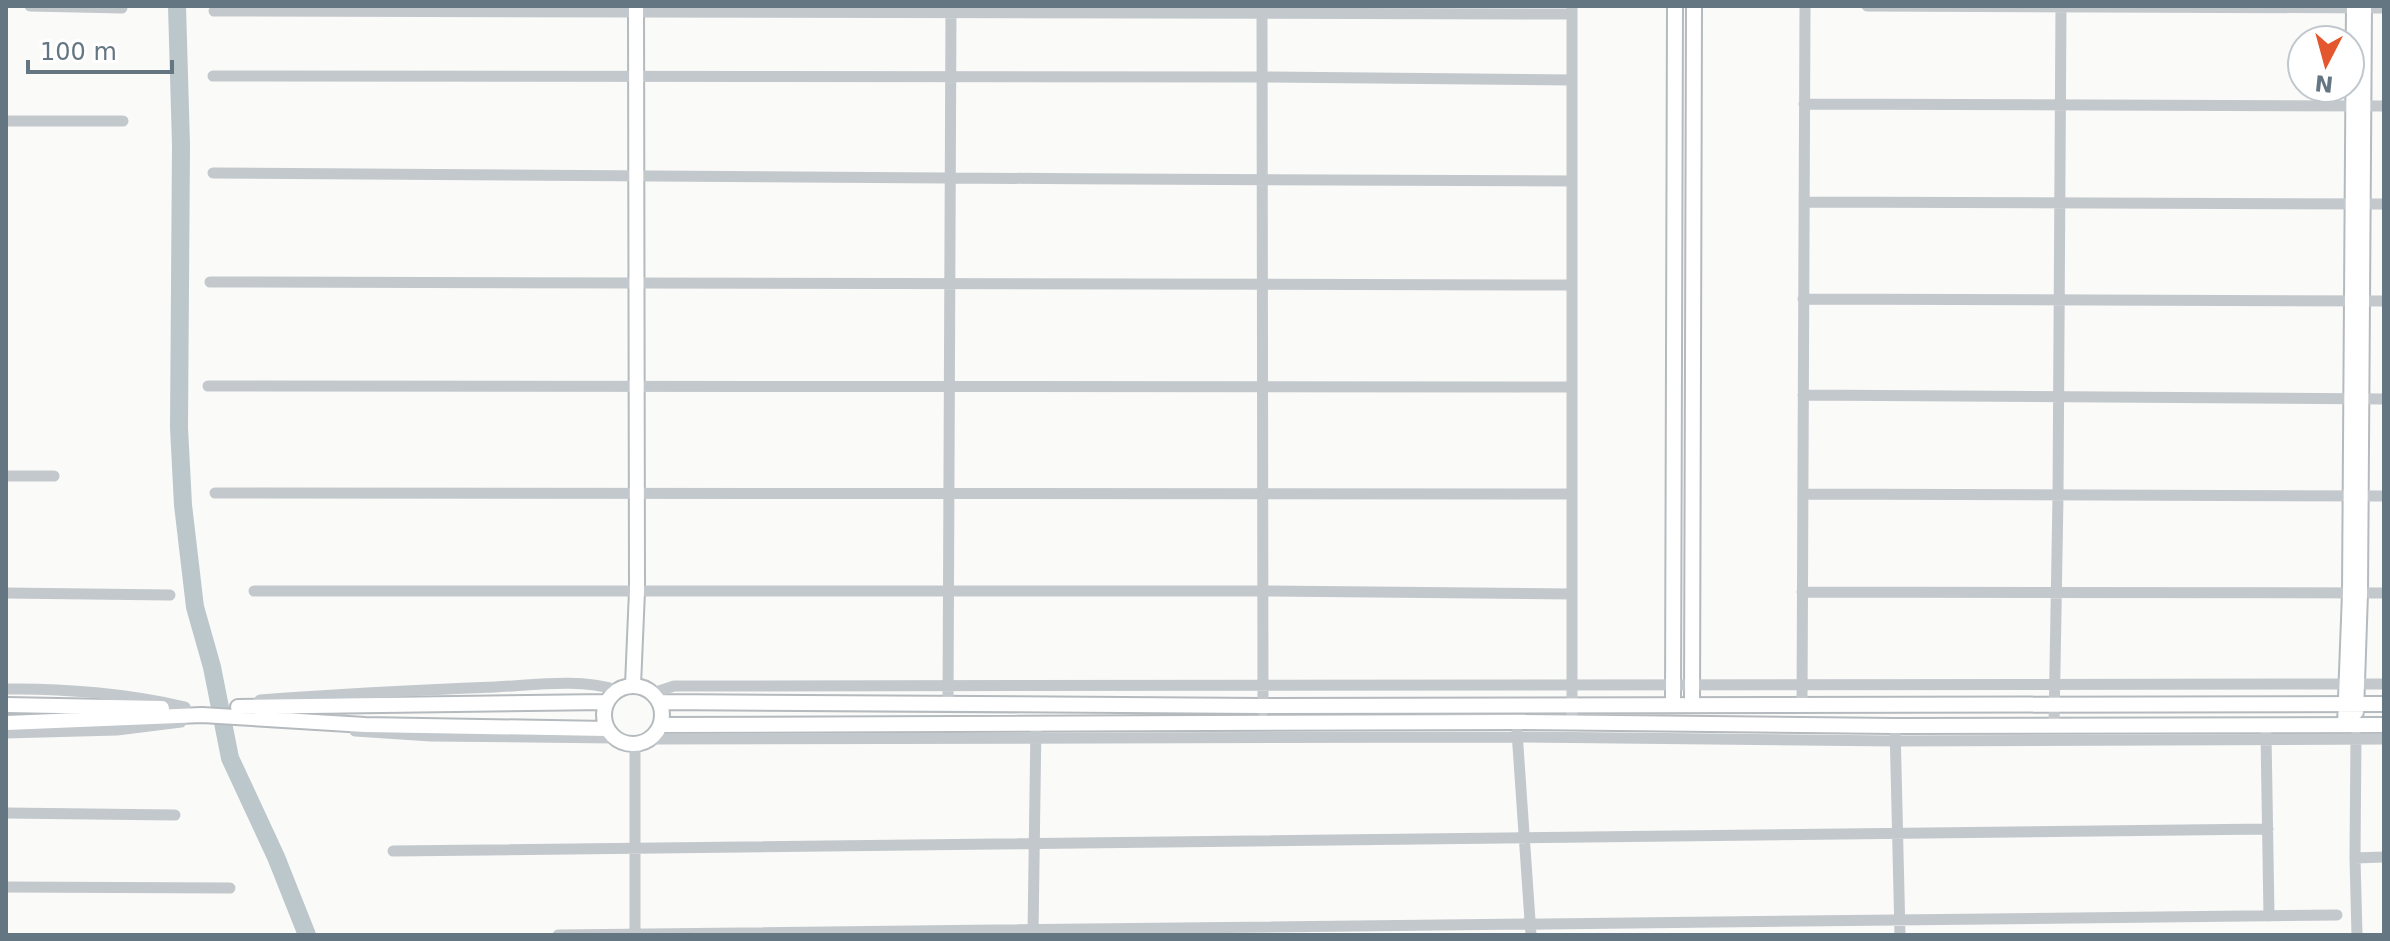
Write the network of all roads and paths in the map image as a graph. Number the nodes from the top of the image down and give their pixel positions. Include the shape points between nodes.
1 (30, 6) edge
2 (1675, 6) edge
3 (1694, 6) edge
4 (1805, 6) edge
5 (1867, 6) edge
6 (2061, 7) edge
7 (2359, 7) edge
8 (122, 8) edge
9 (2384, 8) edge
10 (636, 9) edge
11 (951, 9) edge
12 (1262, 9) edge
13 (1572, 10) edge
14 (214, 11) dead end
15 (213, 76) dead end
16 (637, 76) junction
17 (951, 77) junction
18 (1262, 77) junction
19 (1572, 80) junction
20 (1804, 104) junction
21 (2061, 105) junction
22 (2358, 106) junction
23 (2384, 106) edge
24 (6, 121) edge
25 (123, 121) dead end
26 (213, 173) dead end
27 (950, 177) junction
28 (637, 178) junction
29 (1262, 179) junction
30 (1572, 181) junction
31 (1804, 202) junction
32 (2060, 203) junction
33 (2358, 204) junction
34 (2384, 204) edge
35 (210, 282) dead end
36 (637, 282) junction
37 (1262, 282) junction
38 (950, 284) junction
39 (1572, 285) junction
40 (1803, 299) junction
41 (2059, 300) junction
42 (2357, 301) junction
43 (2384, 301) edge
44 (1263, 385) junction
45 (208, 386) dead end
46 (637, 386) junction
47 (949, 386) junction
48 (1572, 387) junction
49 (1803, 395) junction
50 (2059, 397) junction
51 (2356, 399) junction
52 (2384, 399) edge
53 (6, 476) edge
54 (54, 476) dead end
55 (1263, 492) junction
56 (215, 493) dead end
57 (637, 493) junction
58 (949, 493) junction
59 (1572, 494) junction
60 (1803, 494) junction
61 (2355, 496) junction
62 (2384, 496) edge
63 (2058, 497) junction
64 (254, 591) dead end
65 (637, 591) junction
66 (949, 591) junction
67 (1263, 591) junction
68 (1802, 592) junction
69 (2055, 592) junction
70 (6, 593) edge
71 (2355, 593) junction
72 (2384, 593) edge
73 (1572, 594) junction
74 (170, 595) dead end
75 (2352, 684) junction
76 (2384, 684) edge
77 (633, 685) junction
78 (2055, 685) junction
79 (948, 686) junction
80 (1263, 686) junction
81 (1572, 686) junction
82 (1673, 686) junction
83 (1692, 686) junction
84 (1802, 686) junction
85 (6, 689) edge
86 (617, 690) junction
87 (657, 697) junction
88 (606, 702) junction
89 (948, 704) junction
90 (1572, 704) junction
91 (1673, 704) junction
92 (1692, 704) junction
93 (2351, 704) junction
94 (2384, 704) edge
95 (6, 705) edge
96 (1802, 705) junction
97 (2055, 705) junction
98 (1263, 706) junction
99 (185, 712) junction
100 (257, 712) junction
101 (6, 723) edge
102 (1036, 723) junction
103 (1572, 723) junction
104 (1264, 724) junction
105 (662, 725) junction
106 (2054, 725) junction
107 (2384, 725) edge
108 (1895, 726) junction
109 (1517, 730) junction
110 (2352, 730) junction
111 (2266, 732) junction
112 (6, 733) edge
113 (611, 733) junction
114 (651, 739) junction
115 (1036, 739) junction
116 (2384, 739) edge
117 (1895, 741) junction
118 (635, 744) junction
119 (6, 813) edge
120 (175, 815) dead end
121 (2268, 829) junction
122 (1897, 833) junction
123 (1524, 838) junction
124 (1033, 843) junction
125 (635, 848) junction
126 (393, 851) dead end
127 (2384, 857) edge
128 (2355, 858) junction
129 (6, 887) edge
130 (230, 888) dead end
131 (2337, 915) dead end
132 (2269, 916) junction
133 (1900, 922) junction
134 (1531, 930) edge
135 (1033, 932) edge
136 (635, 934) edge
137 (558, 935) edge
138 (1900, 935) edge
139 (2357, 935) edge

1 - 8 street
2 - 82 main road
3 - 83 main road
4 - 20 street
5 - 6 street
6 - 7 street
6 - 21 street
7 - 9 street
7 - 22 main road
10 - 11 street
10 - 14 street
10 - 16 main road
11 - 12 street
11 - 17 street
12 - 13 street
12 - 18 street
13 - 19 street
15 - 16 street
16 - 17 street
16 - 28 main road
17 - 18 street
17 - 27 street
18 - 19 street
18 - 29 street
19 - 30 street
20 - 21 street
20 - 31 street
21 - 22 street
21 - 32 street
22 - 23 street
22 - 33 main road
24 - 25 street
26 - 28 street
27 - 28 street
27 - 29 street
27 - 38 street
28 - 36 main road
29 - 30 street
29 - 37 street
30 - 39 street
31 - 32 street
31 - 40 street
32 - 33 street
32 - 41 street
33 - 34 street
33 - 42 main road
35 - 36 street
36 - 38 street
36 - 46 main road
37 - 38 street
37 - 39 street
37 - 44 street
38 - 47 street
39 - 48 street
40 - 41 street
40 - 49 street
41 - 42 street
41 - 50 street
42 - 43 street
42 - 51 main road
44 - 47 street
44 - 48 street
44 - 55 street
45 - 46 street
46 - 47 street
46 - 57 main road
47 - 58 street
48 - 59 street
49 - 50 street
49 - 60 street
50 - 51 street
50 - 63 street
51 - 52 street
51 - 61 main road
53 - 54 street
55 - 58 street
55 - 59 street
55 - 67 street
56 - 57 street
57 - 58 street
57 - 65 main road
58 - 66 street
59 - 73 street
60 - 63 street
60 - 68 street
61 - 62 street
61 - 63 street
61 - 71 main road
63 - 69 street
64 - 65 street
65 - 66 street
65 - 77 main road
66 - 67 street
66 - 79 street
67 - 73 street
67 - 80 street
68 - 69 street
68 - 84 street
69 - 71 street
69 - 78 street
70 - 74 street
71 - 72 street
71 - 75 main road
73 - 81 street
75 - 76 street
75 - 78 street
75 - 93 main road
77 - 86 main road
77 - 87 main road
78 - 84 street
78 - 97 street
79 - 80 street
79 - 87 street via 674,686
79 - 89 street
80 - 81 street
80 - 98 street
81 - 82 street
81 - 90 street
82 - 83 street
82 - 91 main road
83 - 84 street
83 - 92 main road
84 - 96 street
85 - 99 street via 163,702
86 - 88 main road
86 - 100 street via 601,685 404,691 260,700
87 - 89 main road
87 - 105 main road
88 - 100 main road
88 - 113 main road via 604,716
89 - 98 main road
90 - 91 main road
90 - 98 main road
90 - 103 street
91 - 92 main road
92 - 96 main road
93 - 94 main road
93 - 97 main road
93 - 110 main road
95 - 99 main road
96 - 97 main road
97 - 106 street
98 - 104 street
99 - 100 main road
99 - 101 main road
99 - 112 street via 181,722 117,730
100 - 113 main road via 365,725
102 - 104 main road
102 - 105 main road
102 - 115 street
103 - 108 main road
103 - 109 main road
104 - 109 main road
105 - 114 main road
106 - 108 main road
106 - 111 main road
107 - 110 main road
108 - 117 street
109 - 115 street
109 - 117 street
109 - 123 street
110 - 111 main road
110 - 116 street
110 - 128 street
111 - 117 street
111 - 121 street
113 - 118 main road
114 - 115 street
114 - 118 main road
115 - 124 street
117 - 122 street
118 - 125 street
119 - 120 street
121 - 122 street
121 - 132 street
122 - 123 street
122 - 133 street
123 - 124 street
123 - 134 street
124 - 125 street
124 - 135 street
125 - 126 street
125 - 136 street
127 - 128 street
128 - 139 street
129 - 130 street
131 - 132 street
132 - 133 street
133 - 134 street
133 - 138 street
134 - 135 street
135 - 136 street
136 - 137 street

